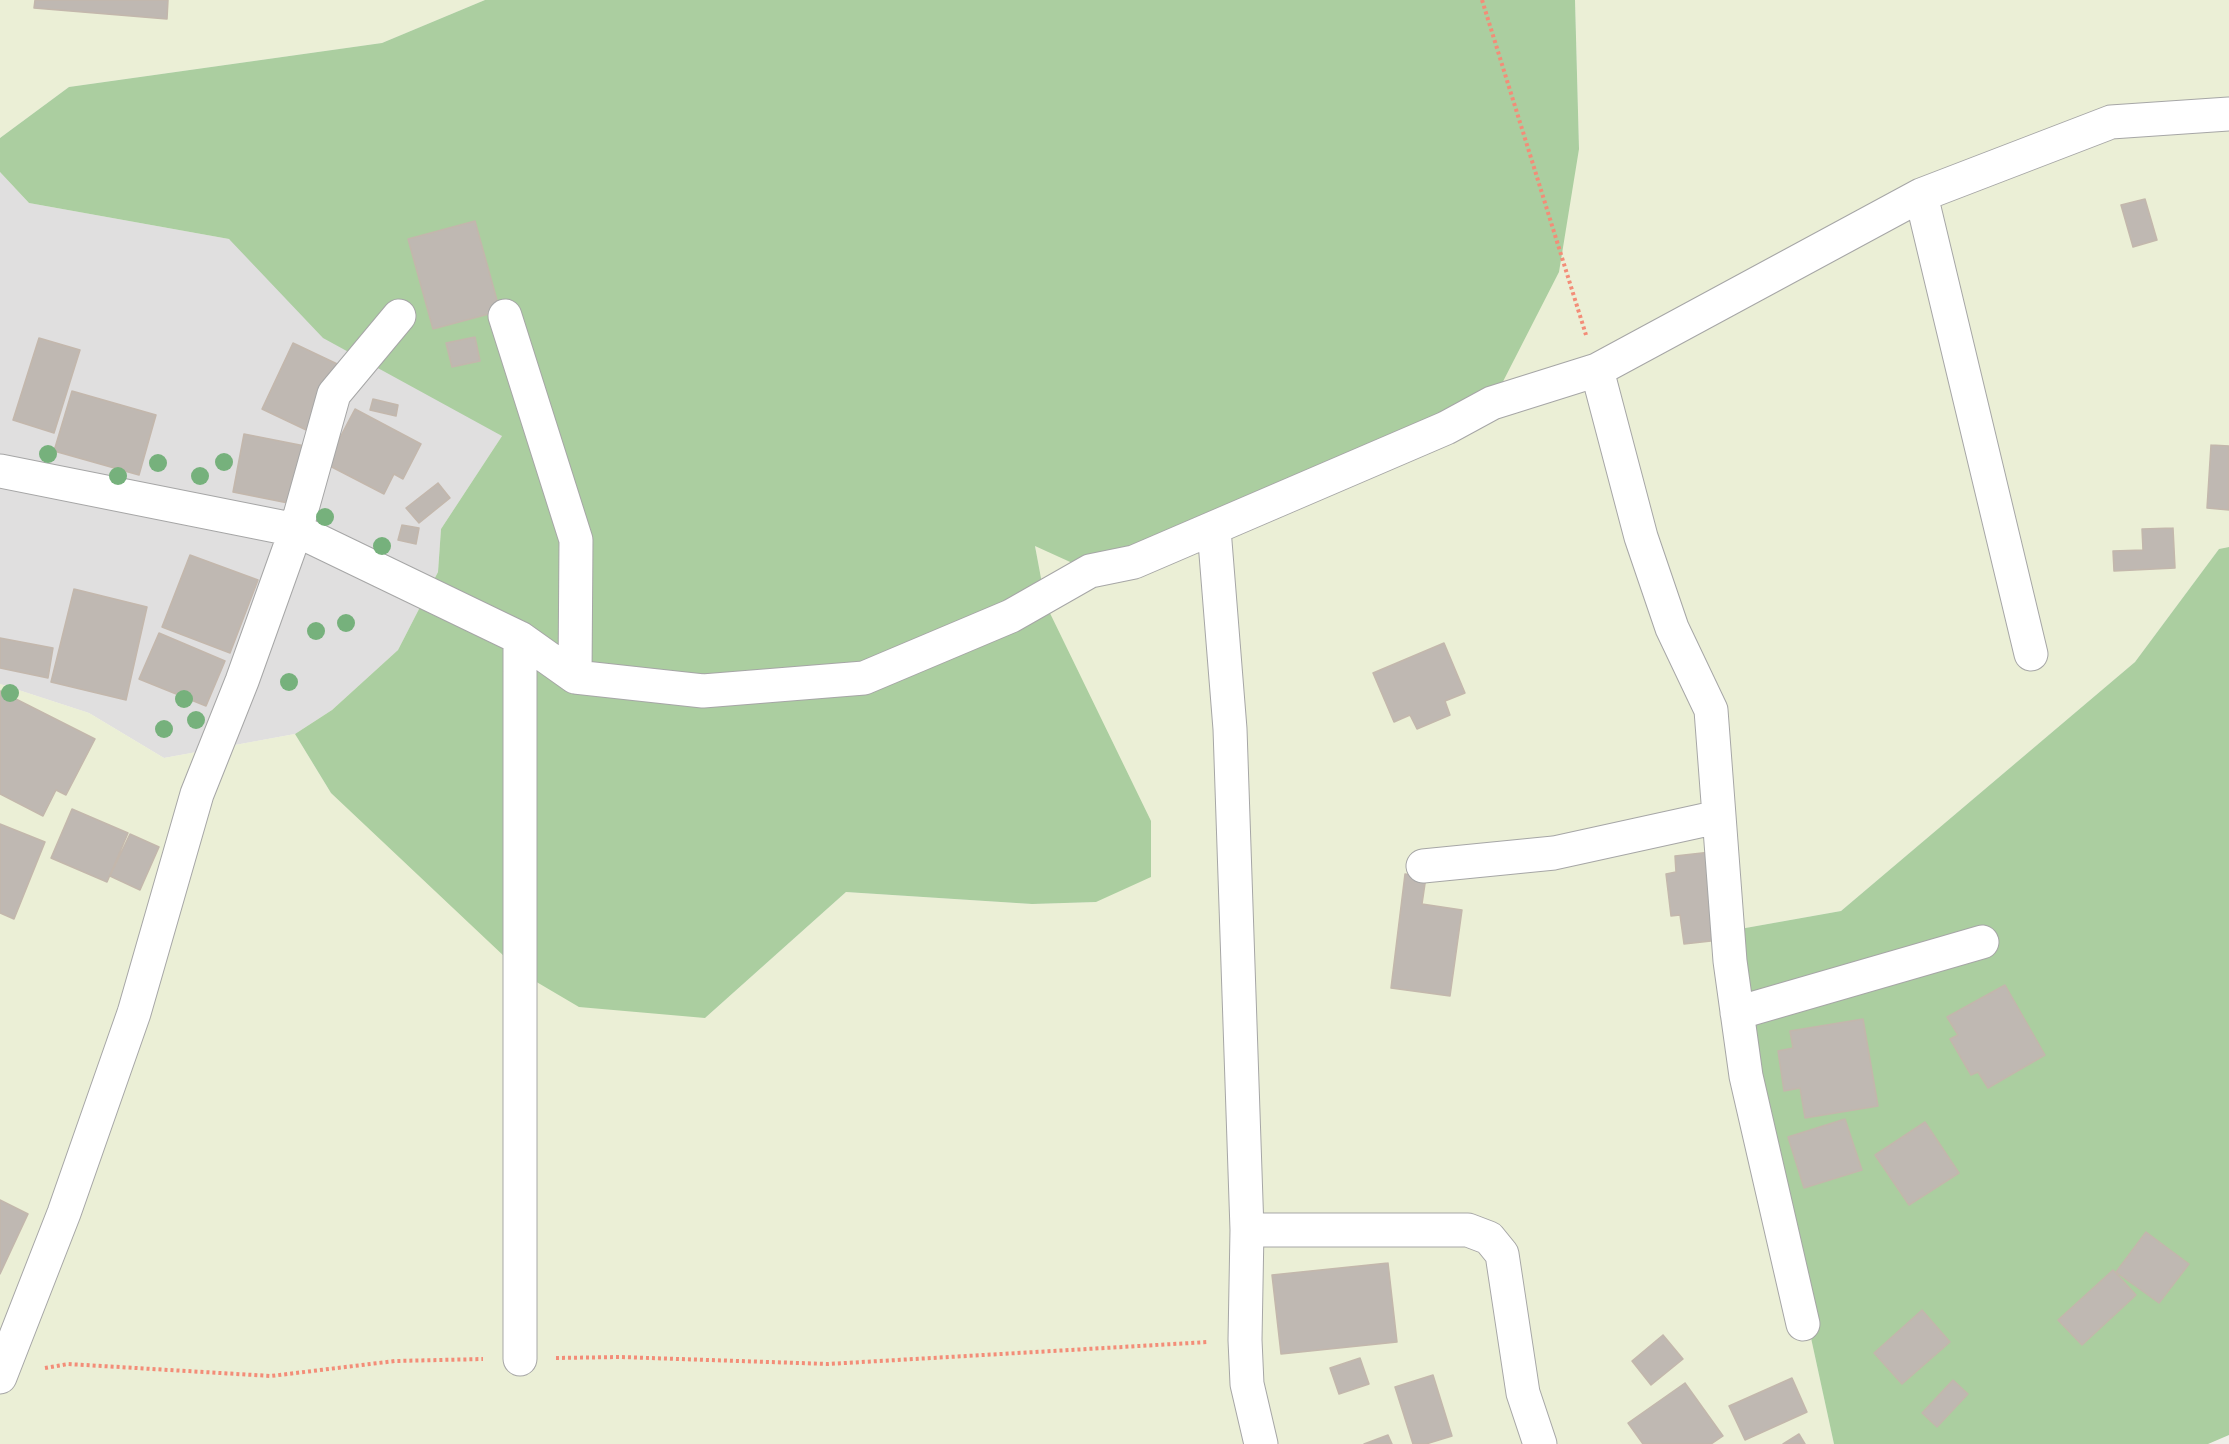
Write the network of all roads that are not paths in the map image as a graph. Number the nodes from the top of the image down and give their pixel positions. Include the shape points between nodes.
1 (2229, 114) edge
2 (1921, 195) junction
3 (399, 316) dead end
4 (505, 316) dead end
5 (1597, 370) junction
6 (0, 471) edge
7 (1214, 529) junction
8 (296, 530) junction
9 (520, 638) junction
10 (2031, 654) dead end
11 (575, 677) junction
12 (1718, 817) junction
13 (1423, 866) dead end
14 (1982, 942) dead end
15 (1737, 1013) junction
16 (1247, 1230) junction
17 (1803, 1324) dead end
18 (520, 1359) road end
19 (0, 1376) edge
20 (1260, 1444) edge
21 (1540, 1444) edge

1 - 2 street via 2111,122
2 - 5 street
2 - 10 street
3 - 8 street via 334,394
4 - 11 street via 576,540
5 - 7 street via 1492,403 1446,428
5 - 12 street via 1651,567 1672,628 1711,710
6 - 8 street
7 - 11 street via 1134,562 1090,571 1011,616 864,678 703,691
7 - 16 street via 1230,729
8 - 9 street
8 - 19 street via 197,794 130,1024 64,1213
9 - 11 street
9 - 18 street
12 - 13 street via 1554,853
12 - 15 street
14 - 15 street
15 - 17 street via 1746,1076
16 - 20 street via 1247,1384
16 - 21 street via 1468,1230 1489,1238 1502,1254 1523,1393

